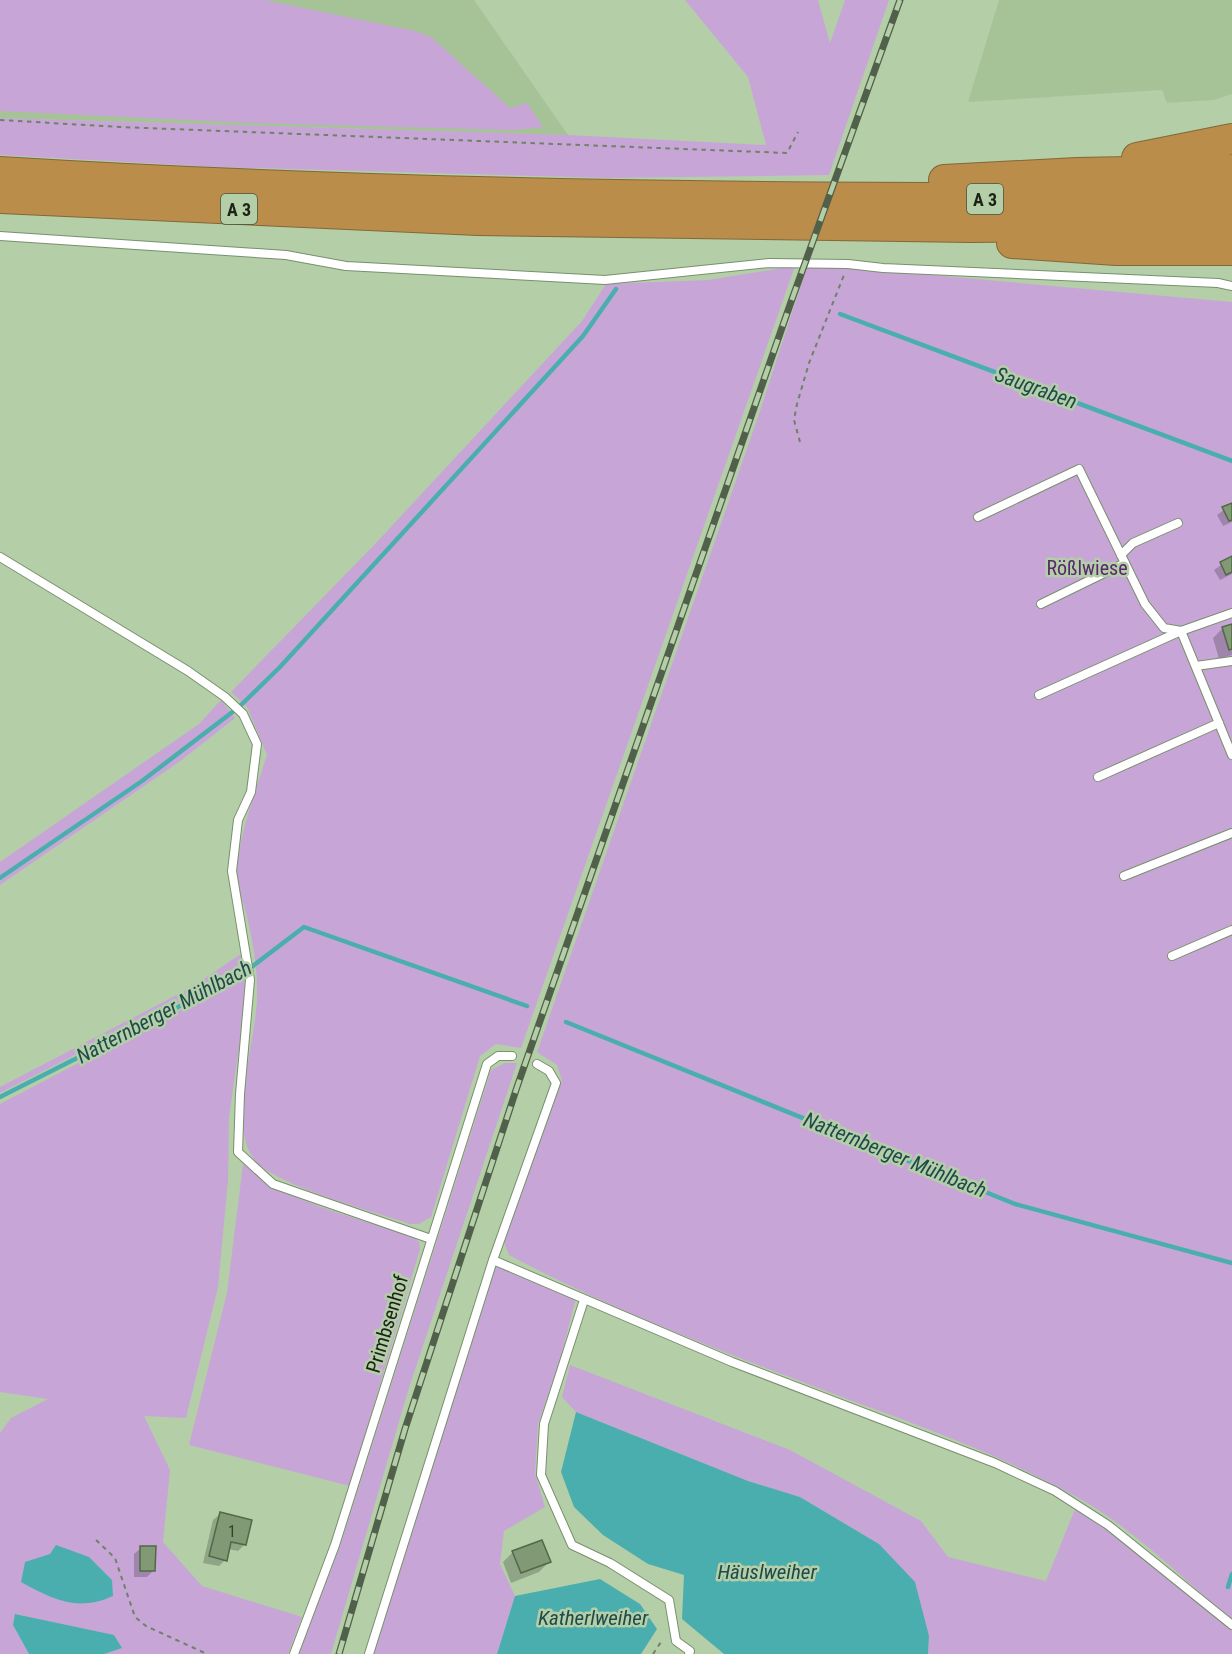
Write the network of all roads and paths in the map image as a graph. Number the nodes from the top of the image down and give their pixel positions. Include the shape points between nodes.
1 (0, 120) edge
2 (798, 132) dead end
3 (1232, 139) edge
4 (1232, 170) edge
5 (0, 172) edge
6 (1077, 173) junction
7 (737, 197) junction
8 (1232, 197) edge
9 (0, 198) edge
10 (1232, 224) edge
11 (971, 227) junction
12 (0, 236) edge
13 (1232, 250) edge
14 (1165, 251) junction
15 (848, 264) junction
16 (1232, 265) edge
17 (1232, 286) edge
18 (800, 442) dead end
19 (978, 517) dead end
20 (1178, 523) dead end
21 (1121, 555) junction
22 (0, 558) edge
23 (1125, 563) junction
24 (1041, 604) dead end
25 (1232, 613) edge
26 (1181, 631) junction
27 (1232, 661) edge
28 (1196, 666) junction
29 (1040, 695) dead end
30 (1219, 723) junction
31 (1232, 755) edge
32 (1098, 777) dead end
33 (1232, 833) edge
34 (1124, 876) dead end
35 (1232, 930) edge
36 (1172, 956) dead end
37 (512, 1056) dead end
38 (537, 1064) dead end
39 (431, 1239) junction
40 (493, 1260) junction
41 (584, 1300) junction
42 (96, 1540) dead end
43 (1232, 1625) edge
44 (207, 1654) edge
45 (294, 1654) edge
46 (369, 1654) edge
47 (689, 1654) edge

1 - 2 path via 787,153
3 - 6 highway, A 3 via 1094,164
4 - 6 highway, A 3
5 - 7 highway, A 3 via 489,192
6 - 7 highway, A 3 via 765,187
7 - 8 highway, A 3
9 - 11 highway, A 3 via 478,220
10 - 11 highway, A 3
11 - 14 highway, A 3 via 993,241
12 - 15 lane via 286,255 346,266 605,280 768,263
13 - 14 highway, A 3
14 - 16 highway via 1179,259
15 - 17 lane
15 - 18 path via 797,404 794,420
19 - 21 lane via 1079,469
20 - 21 lane via 1133,543
21 - 23 lane
22 - 39 lane via 188,671 243,714 257,744 251,792 238,820 232,871 250,980 238,1152 273,1184
23 - 24 lane
23 - 26 lane via 1145,604 1164,628
25 - 26 lane
26 - 28 lane
26 - 29 lane
27 - 28 lane
28 - 30 lane
30 - 31 lane
30 - 32 lane
33 - 34 lane
35 - 36 lane
37 - 39 lane, Primbsenhof via 498,1056 487,1064
38 - 40 lane via 549,1071 556,1083
39 - 45 lane, Primbsenhof via 338,1535
40 - 41 lane
40 - 46 lane
41 - 43 lane via 732,1362 995,1462 1055,1491 1108,1525
41 - 47 lane via 544,1424 541,1475 572,1545 610,1563 669,1600 676,1641
42 - 44 path via 115,1558 135,1617

